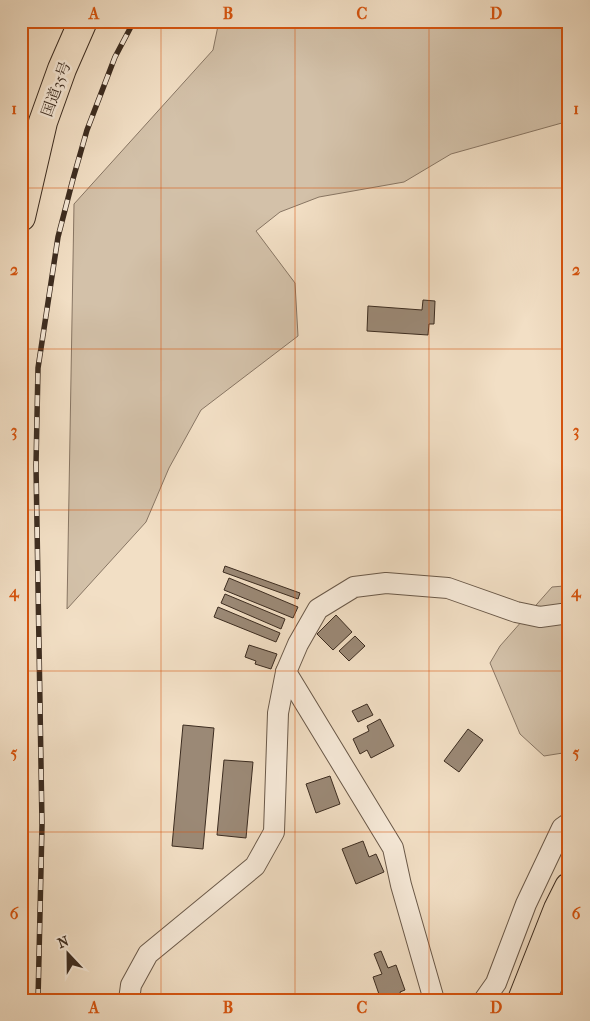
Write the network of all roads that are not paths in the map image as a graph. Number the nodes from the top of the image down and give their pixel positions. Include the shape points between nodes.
1 (84, 21) edge
2 (21, 217) edge
3 (569, 614) edge
4 (286, 672) junction
5 (569, 823) edge
6 (569, 887) edge
7 (569, 928) edge
8 (129, 1000) edge
9 (434, 1000) edge
10 (484, 1000) edge
11 (522, 1000) edge
12 (543, 1000) edge

1 - 2 highway, 国道35号 via 43,122
3 - 4 street via 540,617 516,612 448,588 386,583 354,587 318,609
4 - 8 street via 278,713 274,832 255,866 148,954 131,985
4 - 9 street via 393,848
5 - 10 street via 562,828 526,904 496,983
6 - 11 highway
7 - 12 highway

